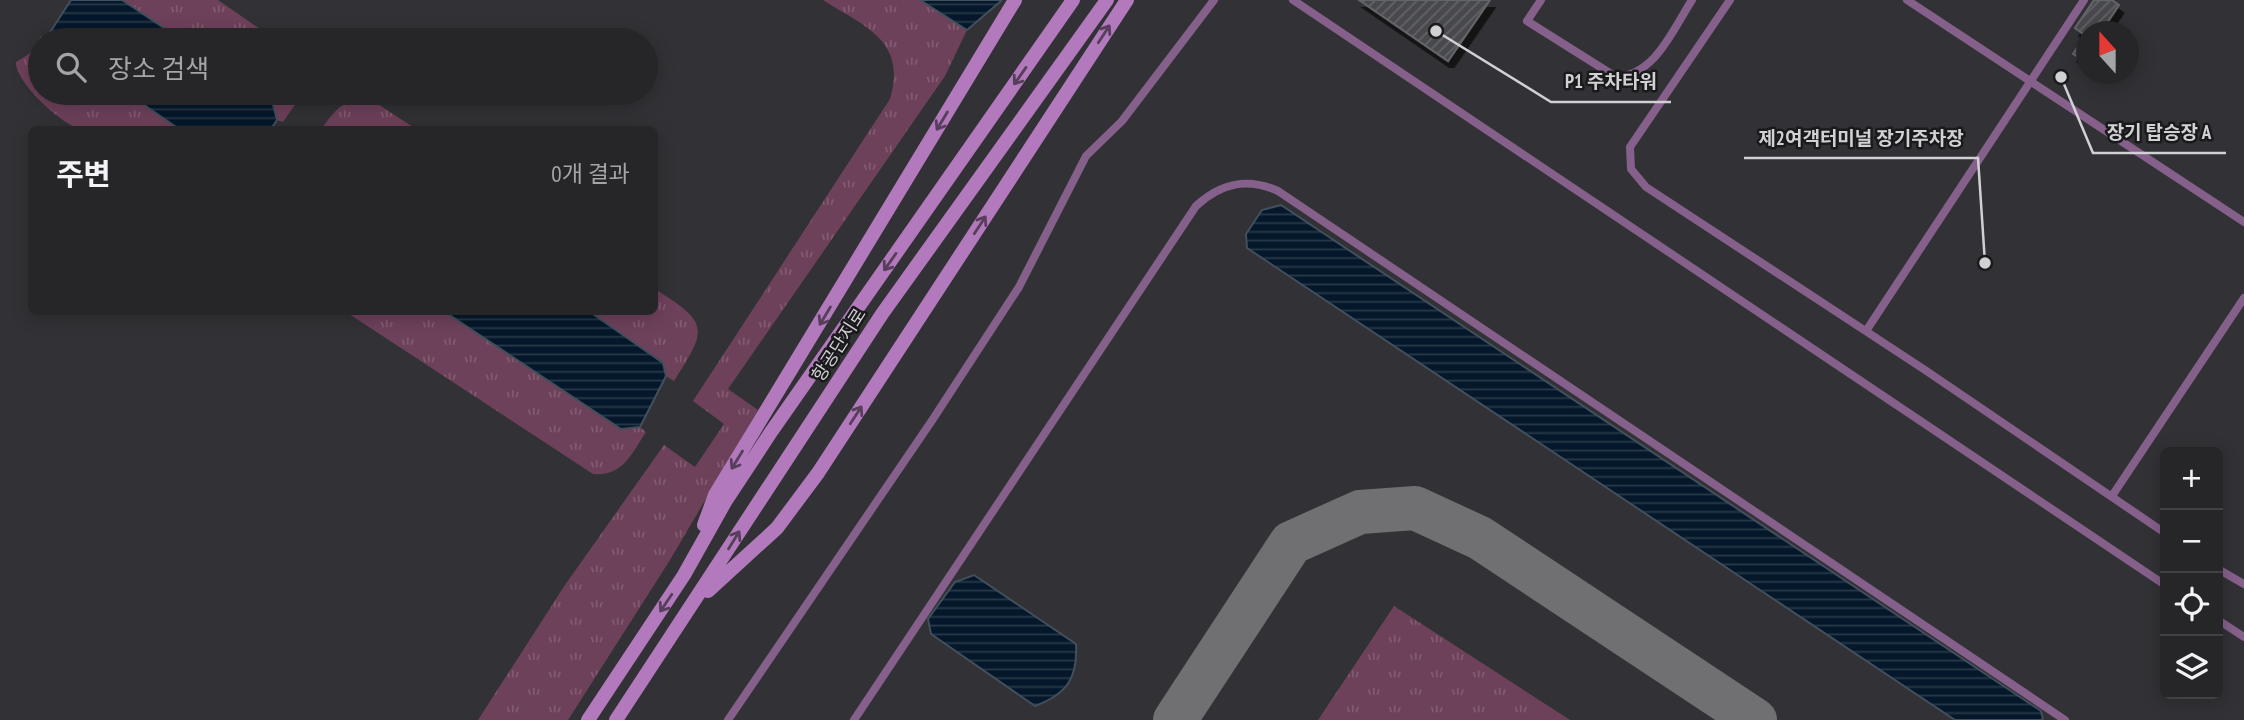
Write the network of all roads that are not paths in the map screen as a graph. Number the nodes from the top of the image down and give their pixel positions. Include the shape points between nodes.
1 (1015, 0) edge
2 (1073, 0) edge
3 (1107, 0) edge
4 (1127, 0) edge
5 (1214, 0) edge
6 (1293, 0) edge
7 (1541, 0) edge
8 (1692, 0) edge
9 (1730, 0) edge
10 (1907, 0) edge
11 (2084, 0) edge
12 (2030, 82) junction
13 (2244, 222) edge
14 (2244, 298) edge
15 (1866, 331) junction
16 (765, 428) junction
17 (2112, 496) junction
18 (2160, 530) edge
19 (2223, 572) edge
20 (2160, 581) edge
21 (2244, 584) edge
22 (693, 604) junction
23 (2223, 623) edge
24 (2244, 637) edge
25 (588, 720) edge
26 (616, 720) edge
27 (727, 720) edge
28 (854, 720) edge
29 (2065, 720) edge

1 -> 16 street
2 -> 16 street, 항공단지로
22 -> 3 street, 항공단지로 via 882,314
22 -> 4 street via 777,528 818,472
5 - 27 lane via 1122,121 1086,156 1019,287
6 - 20 lane
7 - 8 lane via 1527,21 1616,77 1632,76 1648,66
9 - 15 lane via 1630,147 1631,169 1646,187
10 - 12 lane
11 - 12 lane
12 - 13 lane
12 - 15 lane
14 - 17 lane
15 - 17 lane
16 -> 25 street, 항공단지로 via 720,499 684,575
17 - 18 lane
19 - 21 lane
22 - 26 street, 항공단지로
23 - 24 lane
28 - 29 lane via 1196,206 1222,187 1248,182 1278,191

